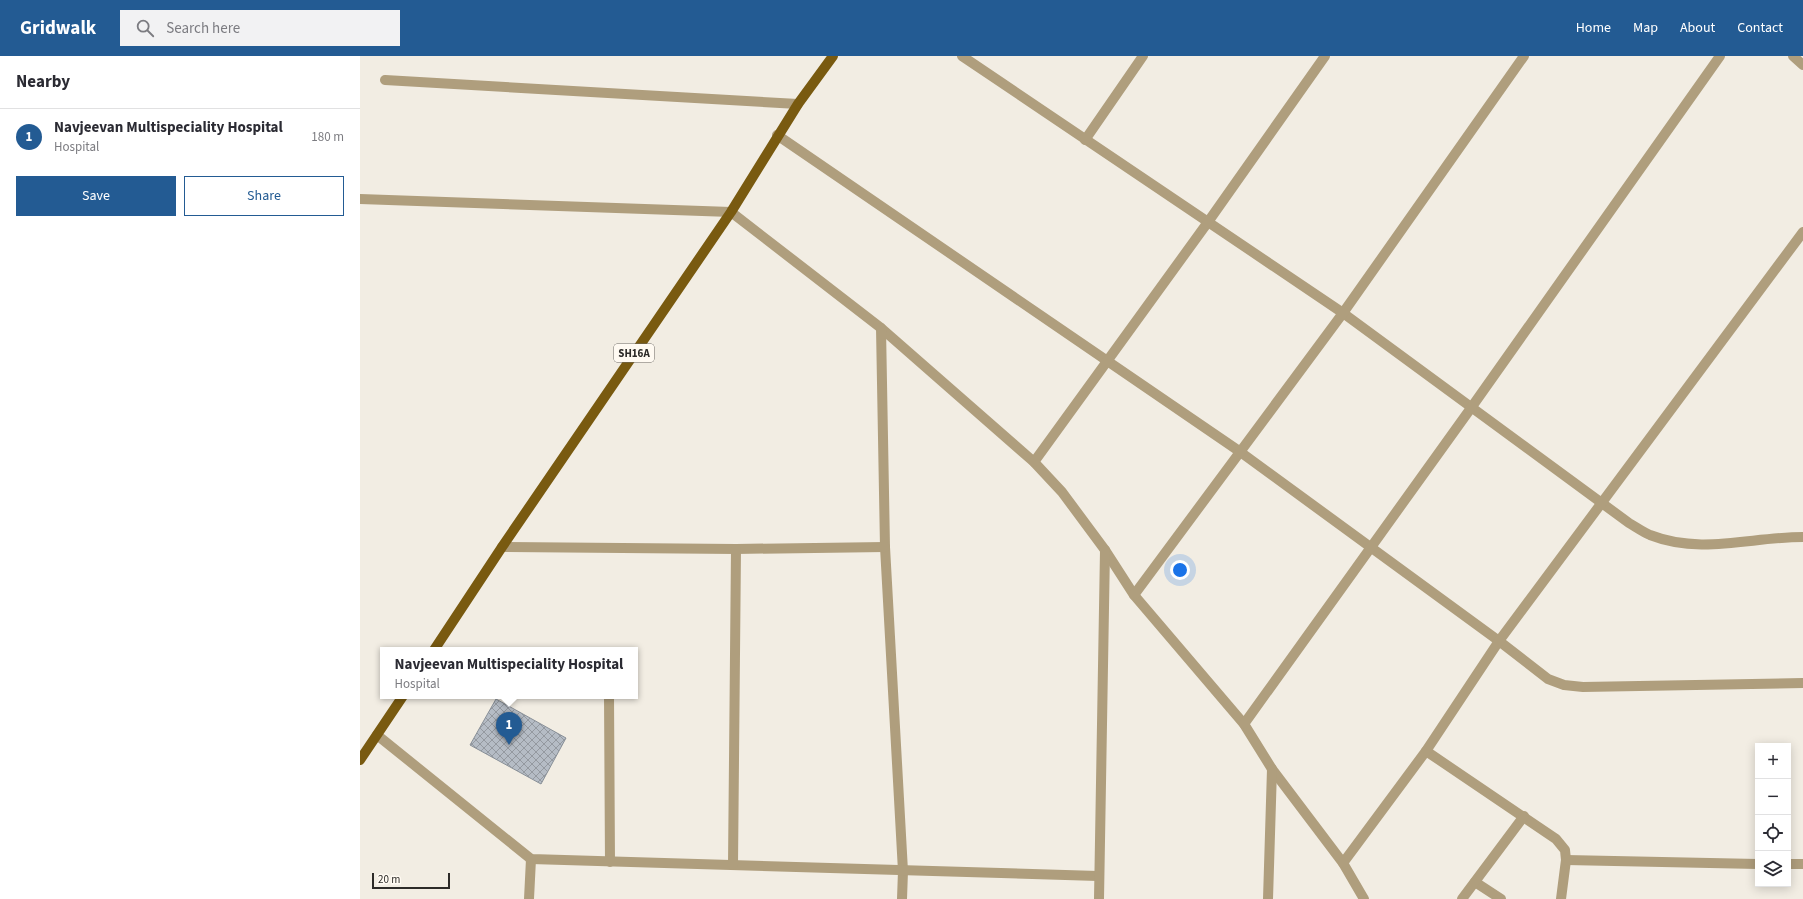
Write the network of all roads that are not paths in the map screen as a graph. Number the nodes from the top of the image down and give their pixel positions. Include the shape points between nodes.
1 (833, 56) edge
2 (962, 56) edge
3 (1143, 56) edge
4 (1325, 56) edge
5 (1524, 56) edge
6 (1720, 56) edge
7 (1793, 56) edge
8 (1803, 65) edge
9 (385, 80) dead end
10 (798, 104) junction
11 (777, 135) junction
12 (1085, 140) junction
13 (360, 199) edge
14 (731, 212) junction
15 (1208, 222) junction
16 (1803, 232) edge
17 (1343, 313) junction
18 (881, 328) junction
19 (1107, 360) junction
20 (1471, 408) junction
21 (1240, 451) junction
22 (1034, 462) junction
23 (1601, 502) junction
24 (1803, 537) edge
25 (1370, 546) junction
26 (502, 547) junction
27 (885, 547) junction
28 (736, 549) junction
29 (1105, 550) junction
30 (1134, 595) junction
31 (1499, 641) junction
32 (436, 647) edge
33 (1803, 683) edge
34 (402, 699) edge
35 (609, 699) edge
36 (1244, 724) junction
37 (377, 735) junction
38 (1426, 750) junction
39 (360, 760) edge
40 (1272, 769) junction
41 (1524, 816) junction
42 (531, 859) junction
43 (1566, 860) junction
44 (610, 862) junction
45 (1343, 863) junction
46 (1755, 864) edge
47 (1791, 864) edge
48 (1803, 864) edge
49 (733, 865) junction
50 (902, 871) junction
51 (1098, 876) junction
52 (1475, 882) junction
53 (529, 899) edge
54 (902, 899) edge
55 (1099, 899) edge
56 (1268, 899) edge
57 (1364, 899) edge
58 (1462, 899) edge
59 (1501, 899) edge
60 (1561, 899) edge

1 - 10 main road, SH16A
2 - 12 street
3 - 12 street
4 - 15 street
5 - 17 street
6 - 20 street
7 - 8 street
9 - 10 street
10 - 11 main road, SH16A
11 - 14 main road, SH16A
11 - 19 street
12 - 15 street
13 - 14 street
14 - 18 street
14 - 26 main road, SH16A
15 - 17 street
15 - 19 street
16 - 23 street
17 - 20 street
17 - 21 street
18 - 22 street
18 - 27 street
19 - 21 street
19 - 22 street
20 - 23 street
20 - 25 street
21 - 25 street
21 - 30 street
22 - 29 street via 1062,492
23 - 24 street via 1629,524 1650,535 1676,543 1712,546
23 - 31 street
25 - 31 street
25 - 36 street
26 - 28 street
26 - 32 main road, SH16A
27 - 28 street
27 - 50 street
28 - 49 street
29 - 30 street
29 - 51 street
30 - 36 street
31 - 33 street via 1548,679 1571,686
31 - 38 street
34 - 37 main road
35 - 44 street
36 - 40 street
37 - 39 main road
37 - 42 street
38 - 41 street
38 - 45 street
40 - 45 street
40 - 56 street
41 - 43 street via 1556,839 1565,850
41 - 52 street
42 - 44 street
42 - 53 street
43 - 46 street
43 - 60 street
44 - 49 street
45 - 57 street
47 - 48 street
49 - 50 street
50 - 51 street
50 - 54 street
51 - 55 street
52 - 58 street
52 - 59 street

